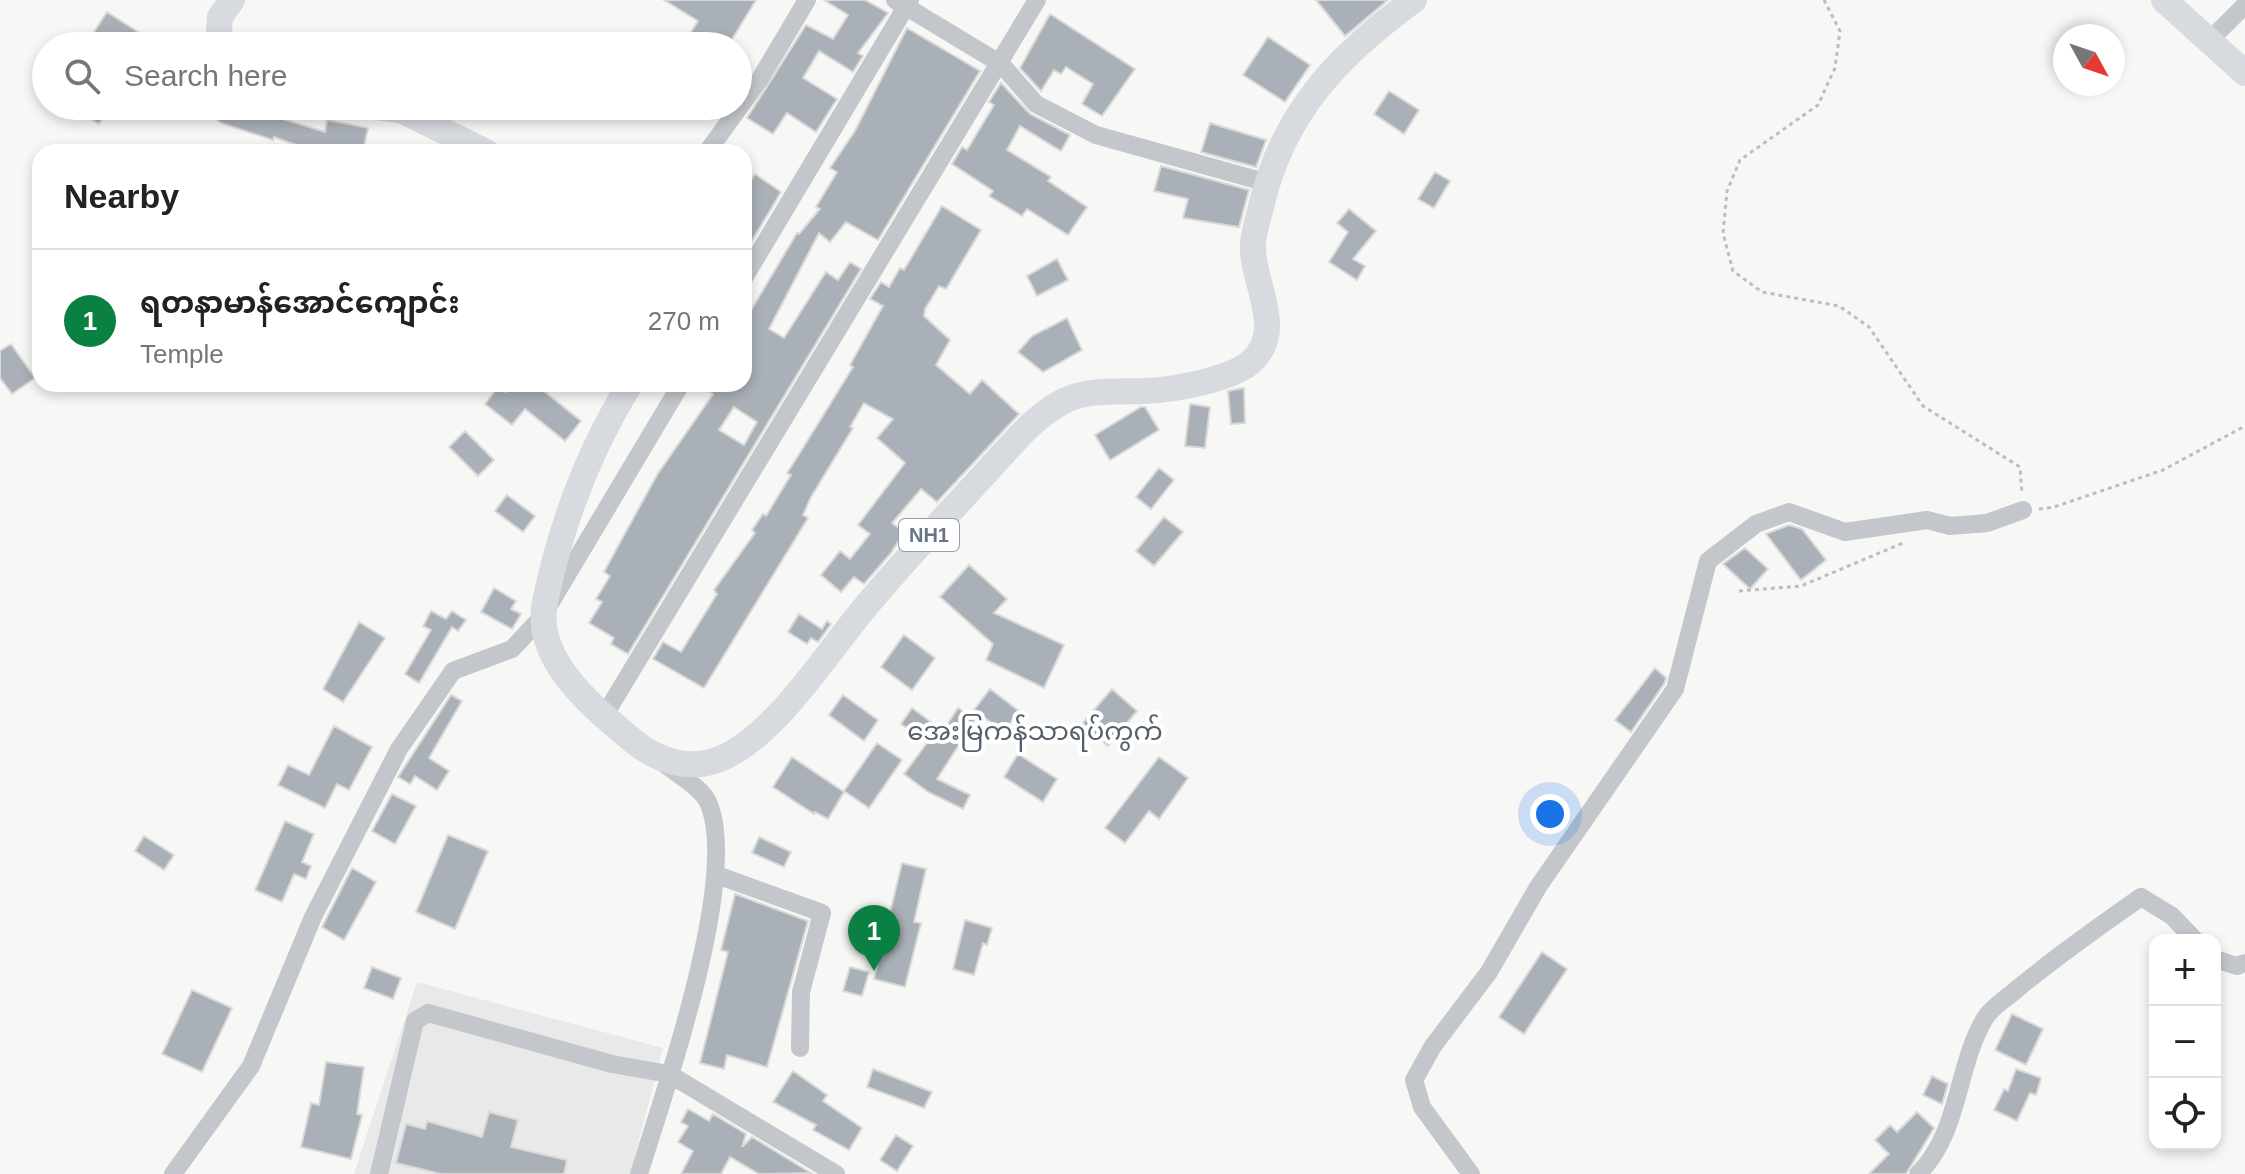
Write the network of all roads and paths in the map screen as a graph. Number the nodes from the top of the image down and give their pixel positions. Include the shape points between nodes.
1 (232, 0) edge
2 (807, 0) edge
3 (1037, 0) edge
4 (1414, 0) edge
5 (1824, 0) edge
6 (2170, 2) edge
7 (903, 3) edge
8 (2245, 5) edge
9 (219, 32) edge
10 (2210, 40) junction
11 (1001, 64) junction
12 (2245, 73) edge
13 (752, 90) edge
14 (421, 120) edge
15 (730, 120) edge
16 (470, 144) edge
17 (713, 144) edge
18 (1268, 183) junction
19 (752, 264) edge
20 (625, 392) edge
21 (676, 392) edge
22 (2245, 426) edge
23 (2023, 510) junction
24 (1912, 539) dead end
25 (1739, 591) dead end
26 (542, 617) junction
27 (604, 716) junction
28 (657, 759) junction
29 (717, 875) junction
30 (2189, 934) edge
31 (2221, 961) edge
32 (2245, 963) edge
33 (800, 1048) dead end
34 (669, 1074) junction
35 (173, 1174) edge
36 (379, 1174) edge
37 (639, 1174) edge
38 (836, 1174) edge
39 (1471, 1174) edge
40 (1918, 1174) edge

1 - 9 highway via 220,17
2 - 13 street
3 - 11 street
4 - 18 highway, NH1 via 1361,39 1323,78 1281,144
5 - 23 path via 1840,31 1835,68 1818,105 1740,160 1727,191 1723,233 1733,271 1762,292 1839,306 1869,327 1923,406 2020,467
6 - 10 highway
7 - 11 street
7 - 19 street
8 - 10 street
10 - 12 highway
11 - 18 street via 1036,104 1096,135
11 - 27 street
14 - 16 highway
15 - 17 street
18 - 28 highway, NH1 via 1252,245 1265,304 1265,337 1253,360 1222,378 1066,400 1020,434 753,739 721,758 696,765
20 - 26 highway via 580,481 556,546
21 - 26 street
22 - 23 path via 2163,470 2054,507
23 - 39 street via 1987,523 1950,526 1927,520 1845,532 1789,512 1756,524 1708,561 1675,689 1538,887 1489,972 1414,1080 1422,1107
24 - 25 path via 1801,586
26 - 27 highway via 554,655 569,679
26 - 35 street via 512,649 453,671 399,749 313,917 251,1066
27 - 28 highway
28 - 29 street via 706,798 717,829
29 - 33 street via 822,913 801,992
29 - 34 street
30 - 40 street via 2141,897 2065,950 1987,1015 1967,1057 1952,1117
31 - 32 street
34 - 36 street via 612,1064 428,1013 415,1021
34 - 37 street
34 - 38 street

